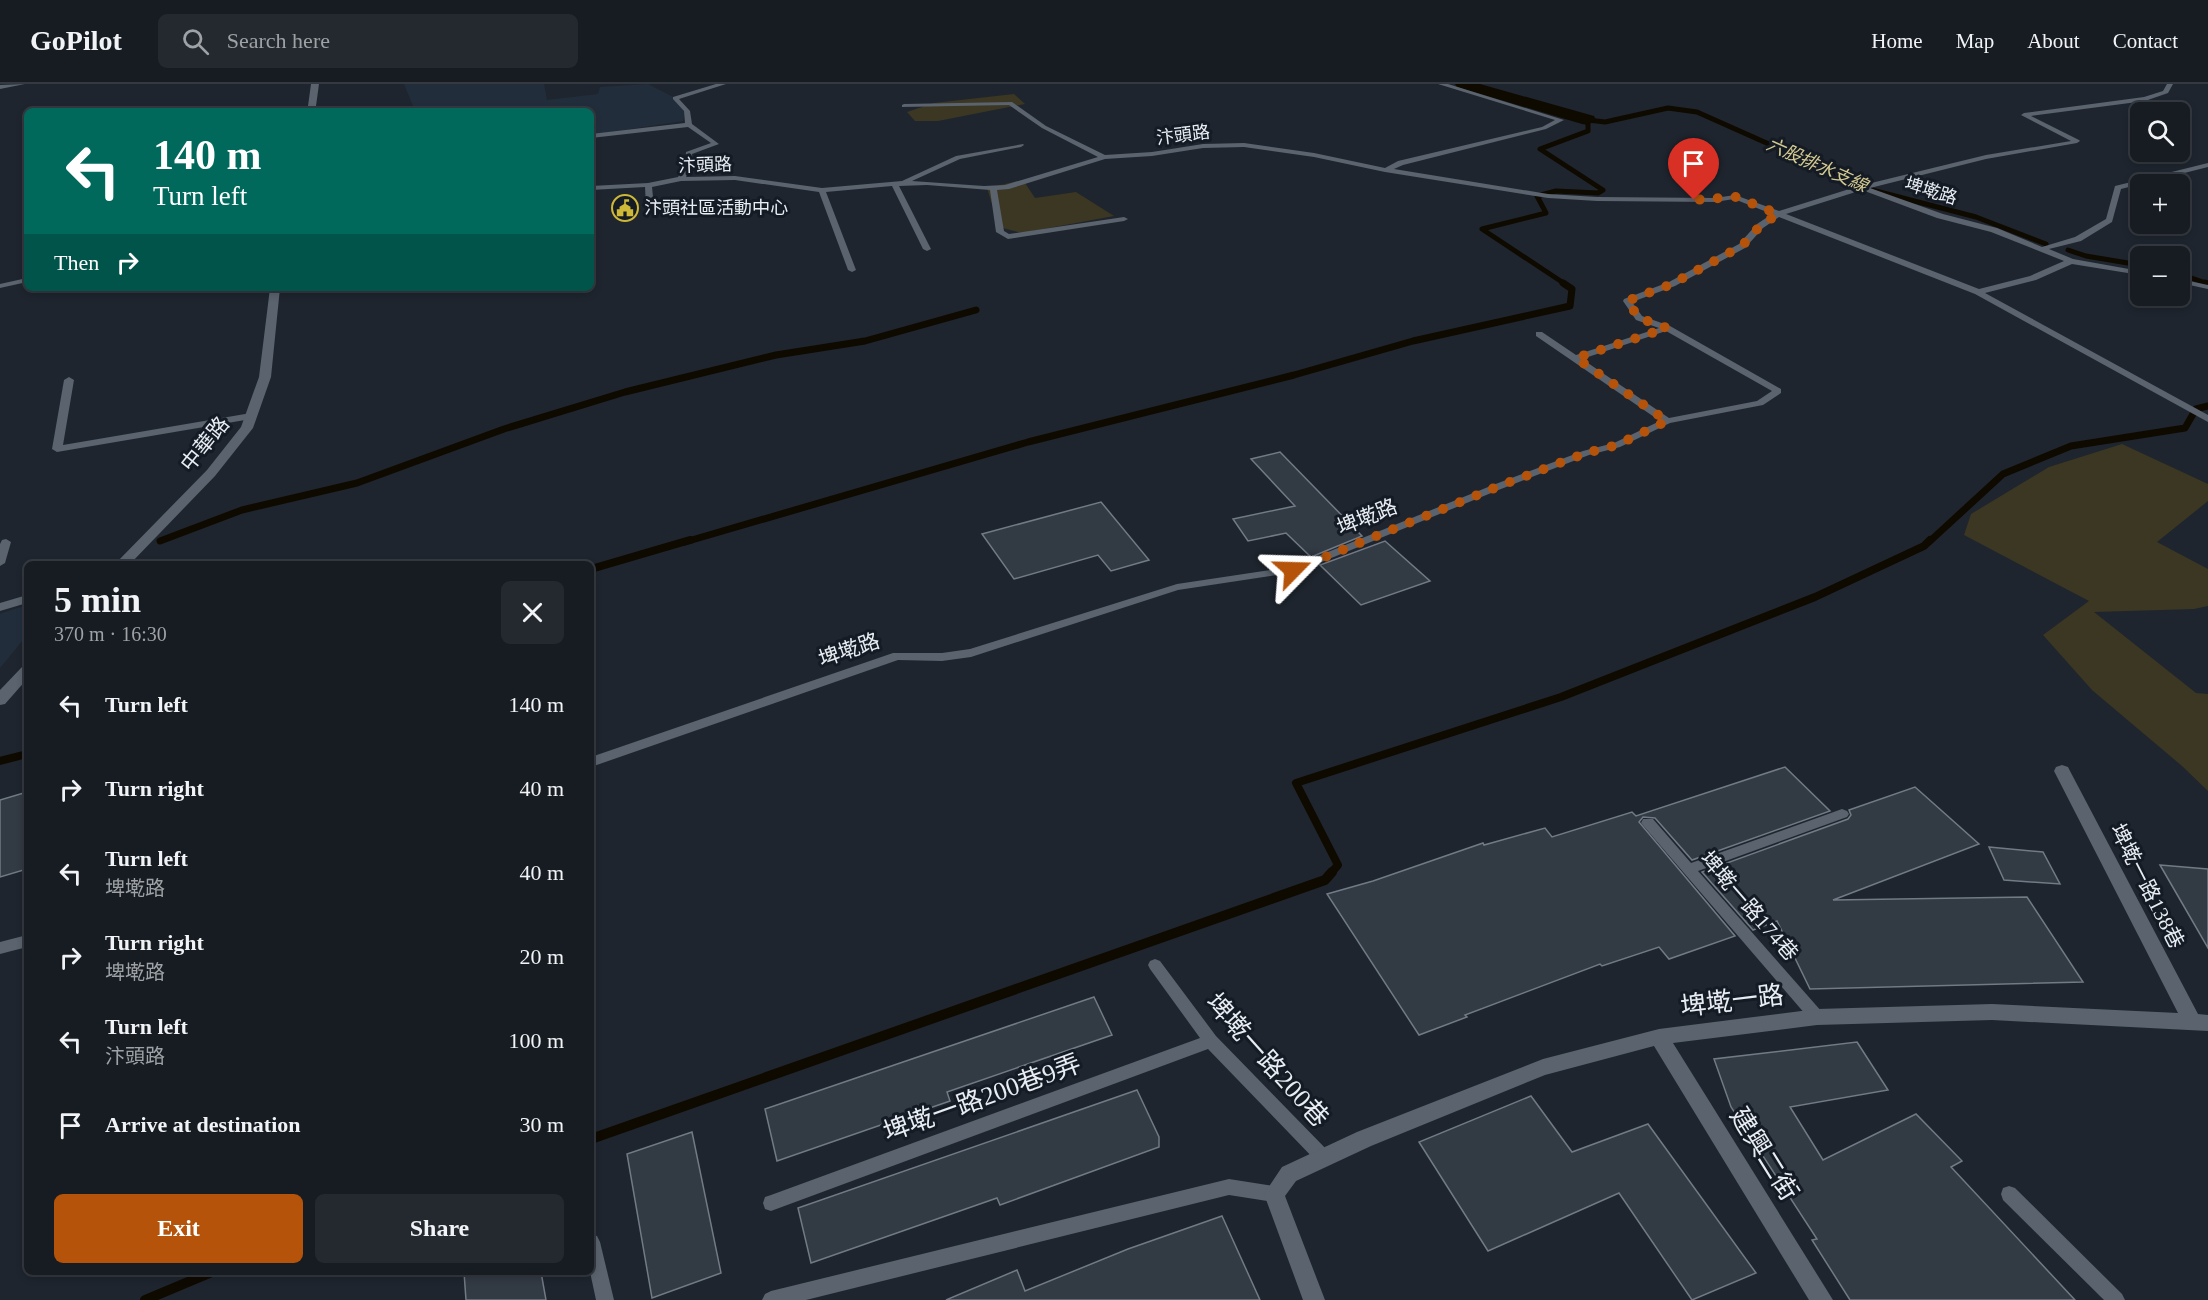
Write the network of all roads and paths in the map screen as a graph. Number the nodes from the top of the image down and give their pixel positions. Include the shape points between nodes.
1 (21, 84) edge
2 (315, 84) edge
3 (723, 84) edge
4 (1441, 84) edge
5 (2170, 84) edge
6 (0, 87) edge
7 (904, 106) dead end
8 (313, 108) edge
9 (689, 125) junction
10 (594, 136) edge
11 (1022, 144) dead end
12 (1104, 157) junction
13 (2208, 165) edge
14 (1385, 170) junction
15 (681, 180) junction
16 (899, 184) junction
17 (648, 185) junction
18 (594, 188) edge
19 (993, 188) junction
20 (1862, 188) junction
21 (822, 190) junction
22 (650, 207) dead end
23 (1778, 214) junction
24 (1124, 219) dead end
25 (927, 249) dead end
26 (2042, 249) junction
27 (2072, 261) junction
28 (852, 270) dead end
29 (2130, 271) edge
30 (24, 281) edge
31 (2190, 282) edge
32 (0, 286) edge
33 (2208, 287) edge
34 (275, 291) edge
35 (1978, 292) junction
36 (1667, 328) junction
37 (1539, 334) dead end
38 (1576, 358) junction
39 (69, 381) dead end
40 (251, 416) junction
41 (2208, 419) edge
42 (1667, 421) junction
43 (6, 542) dead end
44 (125, 561) edge
45 (0, 563) edge
46 (24, 599) edge
47 (0, 607) edge
48 (24, 673) edge
49 (0, 700) edge
50 (594, 761) edge
51 (2062, 771) dead end
52 (1842, 814) dead end
53 (1648, 823) dead end
54 (1689, 869) junction
55 (24, 941) edge
56 (0, 948) edge
57 (1155, 965) dead end
58 (1817, 1017) junction
59 (2199, 1021) edge
60 (1659, 1037) junction
61 (1211, 1041) junction
62 (1323, 1158) junction
63 (1274, 1194) junction
64 (2009, 1194) dead end
65 (771, 1203) dead end
66 (594, 1254) edge
67 (1311, 1299) edge
68 (605, 1300) edge
69 (771, 1300) edge
70 (1822, 1300) edge
71 (2116, 1300) edge

1 - 6 street
2 - 8 street
3 - 9 lane via 675,98 687,111
4 - 14 lane via 1561,120 1544,128
5 - 20 lane via 2166,92 2145,99 2024,115 2075,142 1986,156
7 - 12 lane via 1010,103 1044,127
9 - 10 lane
9 - 15 lane via 716,144 688,153 689,165
11 - 16 lane via 958,157
12 - 14 lane, 汴頭路 via 1244,145
12 - 19 lane, 汴頭路
13 - 26 lane via 2118,188 2109,220 2078,239
14 - 23 lane, 汴頭路 via 1548,196 1715,200 1736,197
15 - 17 lane, 汴頭路
15 - 21 lane, 汴頭路 via 735,178
16 - 19 lane, 汴頭路
16 - 21 lane, 汴頭路
16 - 25 lane
17 - 18 lane, 汴頭路
17 - 22 lane
19 - 24 lane via 1000,232 1008,237
20 - 23 lane, 埤墘路
20 - 26 lane, 埤墘路 via 1940,216 1969,221
21 - 28 lane
23 - 35 lane
23 - 36 lane, 埤墘路 via 1742,246 1672,284 1627,301 1639,318
26 - 27 lane, 埤墘路
27 - 29 lane, 埤墘路
27 - 35 lane via 2033,278
30 - 32 lane
31 - 33 lane
34 - 40 street, 中華路 via 265,377
35 - 41 lane
36 - 38 lane
36 - 42 lane, 埤墘路 via 1778,391 1760,403
37 - 38 lane
38 - 42 lane
39 - 40 lane via 57,449
40 - 44 street, 中華路 via 247,428 211,473
42 - 50 lane, 埤墘路 via 1617,445 1497,487 1293,570 1178,586 971,653 897,656
43 - 45 lane
46 - 47 lane
48 - 49 street
51 - 59 street, 埤墘一路138巷
52 - 54 lane
53 - 54 lane, 埤墘一路174巷
54 - 58 lane, 埤墘一路174巷
55 - 56 lane
57 - 61 lane, 埤墘一路200巷
58 - 59 street, 埤墘一路 via 1992,1012
58 - 60 street, 埤墘一路
60 - 62 street, 埤墘一路 via 1543,1067
60 - 70 street, 建興二街
61 - 62 lane, 埤墘一路200巷
61 - 65 lane, 埤墘一路200巷9弄
62 - 63 street, 埤墘一路 via 1289,1174
63 - 67 street
63 - 69 lane via 1229,1187
64 - 71 lane
66 - 68 lane

